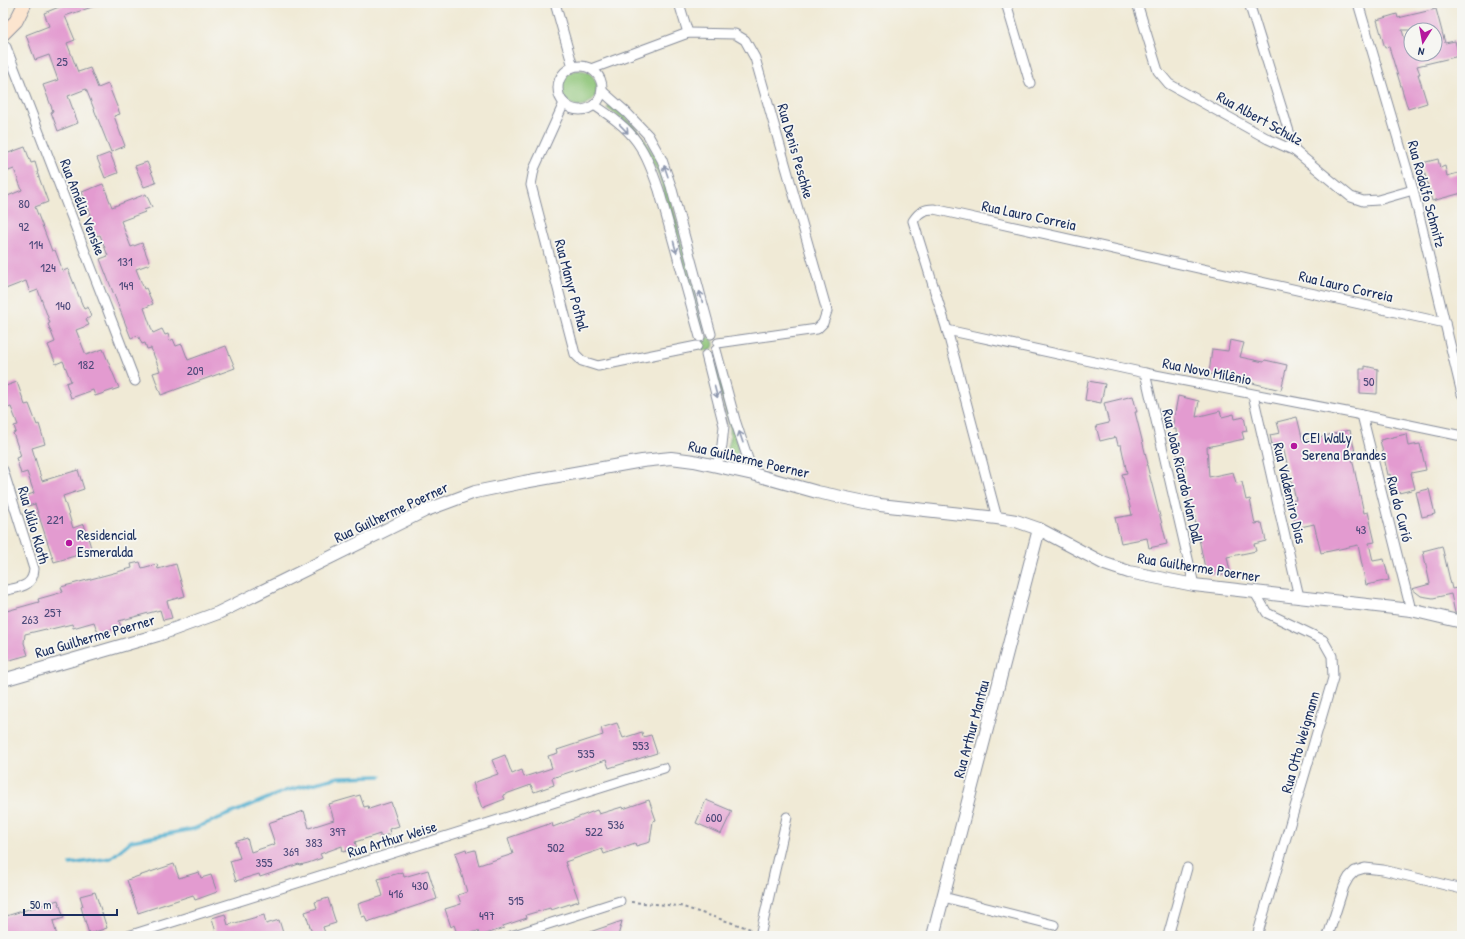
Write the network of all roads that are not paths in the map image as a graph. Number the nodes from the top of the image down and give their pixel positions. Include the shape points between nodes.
1 (25, 3) edge
2 (555, 3) edge
3 (679, 3) edge
4 (1006, 3) edge
5 (1137, 3) edge
6 (1249, 3) edge
7 (1358, 3) edge
8 (3, 22) edge
9 (3, 30) edge
10 (688, 33) junction
11 (3, 34) edge
12 (3, 45) edge
13 (573, 67) junction
14 (591, 69) junction
15 (1030, 82) dead end
16 (602, 91) junction
17 (564, 103) junction
18 (594, 105) junction
19 (1295, 151) junction
20 (1413, 190) junction
21 (1446, 323) junction
22 (947, 330) junction
23 (711, 334) junction
24 (698, 342) junction
25 (717, 347) junction
26 (706, 354) junction
27 (1145, 374) junction
28 (136, 381) dead end
29 (1462, 394) edge
30 (1253, 395) junction
31 (1362, 415) junction
32 (1462, 436) edge
33 (717, 466) junction
34 (3, 470) edge
35 (753, 474) junction
36 (997, 518) junction
37 (1039, 529) junction
38 (1194, 585) junction
39 (3, 591) edge
40 (1254, 592) junction
41 (1298, 597) junction
42 (1411, 610) junction
43 (1462, 622) edge
44 (3, 680) edge
45 (664, 768) dead end
46 (787, 817) dead end
47 (1187, 868) dead end
48 (1462, 889) edge
49 (943, 897) junction
50 (620, 901) road end
51 (1054, 925) dead end
52 (761, 934) edge
53 (128, 936) edge
54 (510, 936) edge
55 (933, 936) edge
56 (1168, 936) edge
57 (1257, 936) edge
58 (1328, 936) edge

1 - 11 main road via 16,21
2 - 13 street
3 - 10 street
4 - 15 street
5 - 19 street, Rua Albert Schulz via 1158,71 1169,84 1268,139
6 - 19 street
7 - 20 street, Rua Rodolfo Schmitz
8 - 9 main road
10 - 14 street, Rua Denis Peschke
10 - 25 street, Rua Denis Peschke via 735,34 745,40 755,58 827,311 824,323 817,329
12 - 28 street, Rua Amélia Venske via 6,47
13 - 14 street
13 - 17 street via 560,79 559,95
14 - 16 street via 598,75
16 - 18 street
23 -> 16 street via 672,186 662,160 648,135
17 - 18 street via 579,110
17 - 24 street, Rua Manyr Pofhal via 534,170 531,185 575,354 582,362 598,366
18 -> 24 street via 616,120 636,141 652,169
19 - 20 street, Rua Albert Schulz via 1350,197 1363,201 1378,200
20 - 21 street, Rua Rodolfo Schmitz
21 - 22 street, Rua Lauro Correia via 925,209 918,213 913,221
21 - 29 street, Rua Rodolfo Schmitz
22 - 27 street, Rua Novo Milênio
22 - 36 street, Rua Lauro Correia
23 - 24 street via 707,334
23 - 25 street via 717,340
24 - 26 street via 702,353
25 - 26 street via 710,354
35 -> 25 street via 735,420
26 -> 33 street via 724,426
27 - 30 street, Rua Novo Milênio
27 - 38 street, Rua João Ricardo Wan Dall
30 - 31 street, Rua Novo Milênio
30 - 41 street, Rua Valdemiro Dias
31 - 32 street, Rua Novo Milênio
31 - 42 street, Rua do Curió
33 - 35 street, Rua Guilherme Poerner
33 - 44 street, Rua Guilherme Poerner via 671,458 642,461 476,492 424,511 218,613 158,635
34 - 39 street, Rua Júlio Kloth via 34,569 34,578 29,584
35 - 36 street, Rua Guilherme Poerner via 817,492 880,505
36 - 37 street, Rua Guilherme Poerner
37 - 38 street, Rua Guilherme Poerner via 1105,564 1129,572
37 - 49 street, Rua Arthur Mantau
38 - 40 street, Rua Guilherme Poerner
40 - 41 street, Rua Guilherme Poerner
40 - 57 street, Rua Otto Weigmann via 1267,613 1323,640 1332,656 1334,678
41 - 42 street, Rua Guilherme Poerner
42 - 43 street, Rua Guilherme Poerner
45 - 53 street, Rua Arthur Weise
46 - 52 street
47 - 56 street
48 - 58 street via 1383,870 1365,868 1355,871 1348,877 1344,886
49 - 51 street
49 - 55 street, Rua Arthur Mantau
50 - 54 street

